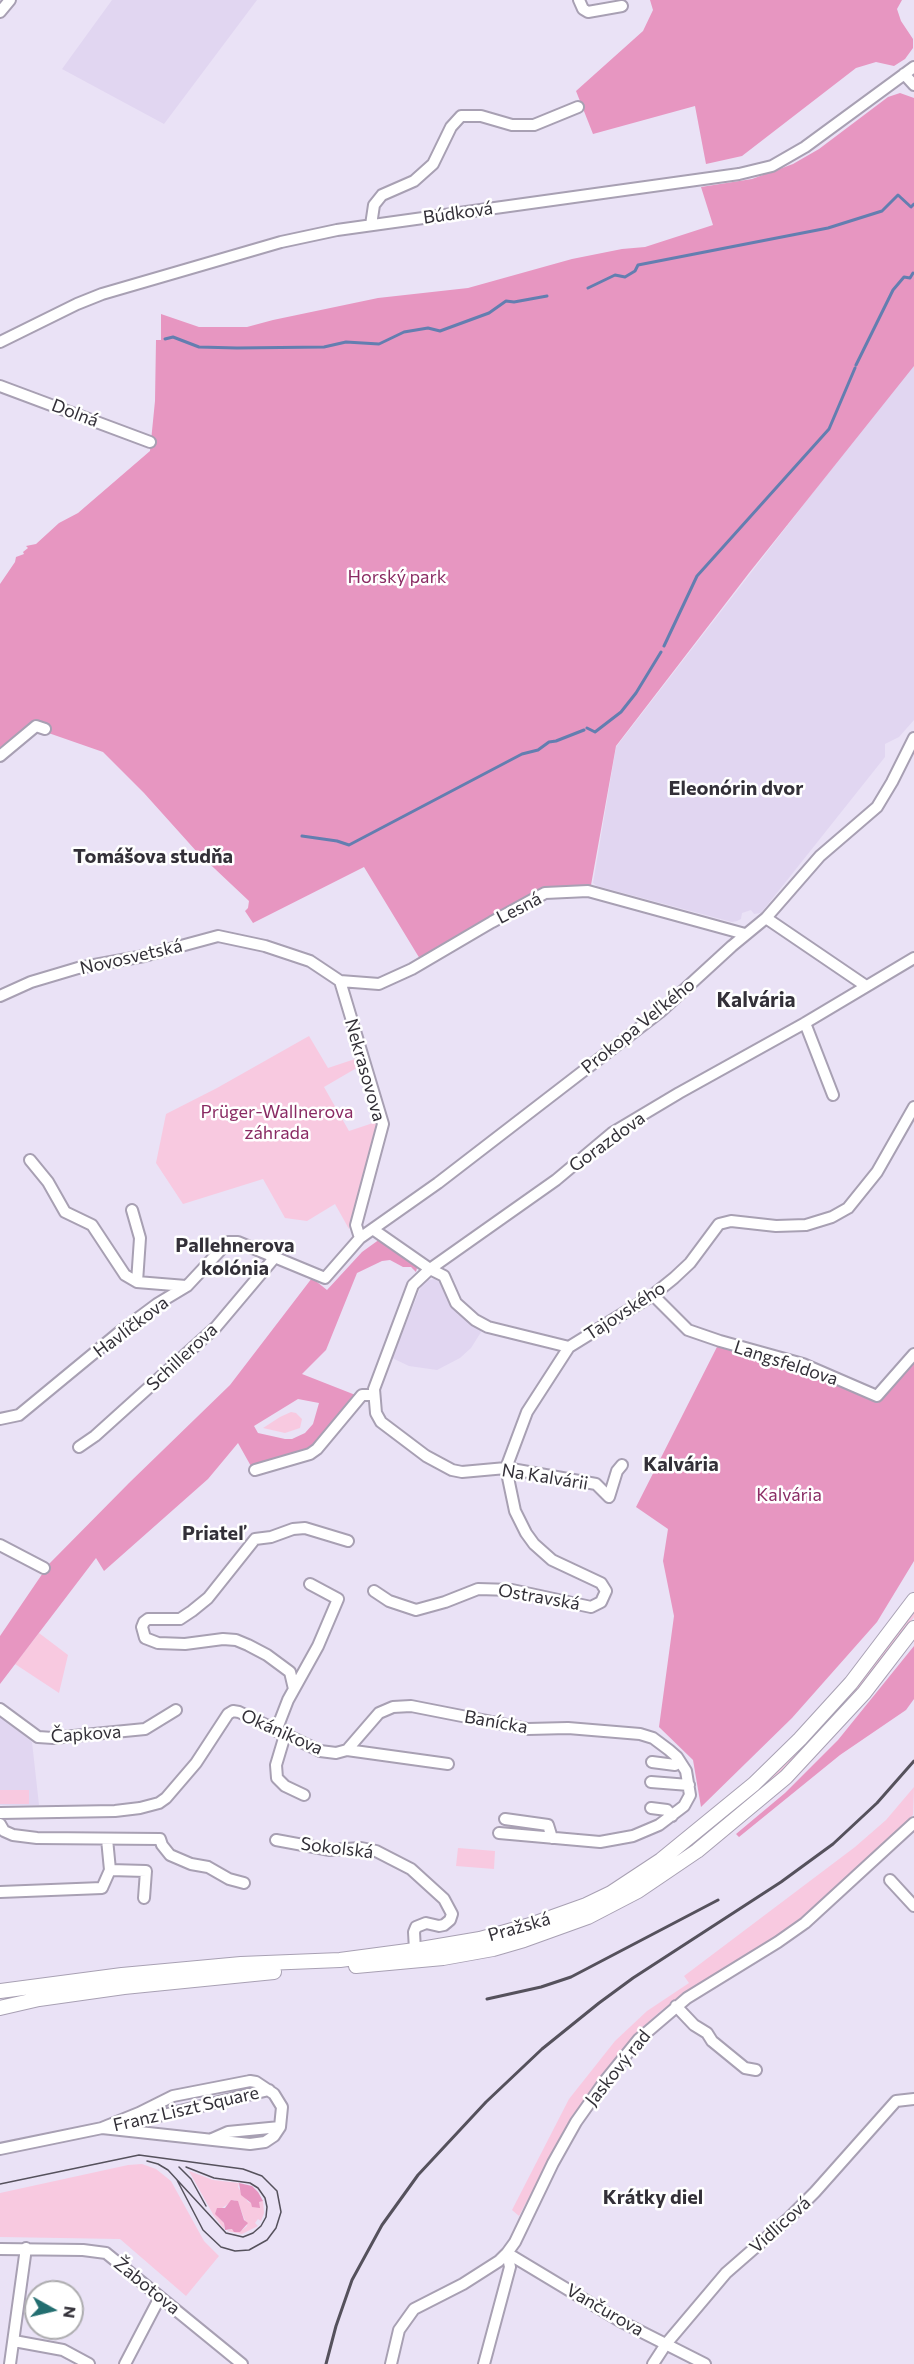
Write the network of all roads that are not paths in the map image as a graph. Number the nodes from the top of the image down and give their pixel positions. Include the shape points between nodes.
1 (10, 0) edge
2 (579, 0) edge
3 (622, 6) dead end
4 (0, 12) edge
5 (914, 67) edge
6 (904, 74) junction
7 (914, 85) edge
8 (578, 107) dead end
9 (371, 225) junction
10 (0, 342) edge
11 (0, 386) edge
12 (150, 442) dead end
13 (45, 729) dead end
14 (912, 743) edge
15 (0, 756) edge
16 (766, 918) junction
17 (745, 934) junction
18 (914, 958) edge
19 (340, 981) junction
20 (866, 986) junction
21 (0, 996) edge
22 (805, 1023) junction
23 (833, 1095) dead end
24 (914, 1107) edge
25 (30, 1160) dead end
26 (132, 1210) dead end
27 (374, 1230) junction
28 (360, 1239) junction
29 (275, 1257) junction
30 (430, 1269) junction
31 (325, 1278) joint
32 (137, 1281) junction
33 (187, 1286) junction
34 (653, 1295) junction
35 (569, 1347) junction
36 (914, 1354) edge
37 (373, 1395) junction
38 (0, 1419) edge
39 (79, 1447) dead end
40 (622, 1465) dead end
41 (506, 1468) junction
42 (255, 1470) dead end
43 (348, 1541) dead end
44 (0, 1545) edge
45 (44, 1568) dead end
46 (310, 1584) dead end
47 (374, 1591) dead end
48 (914, 1600) edge
49 (914, 1628) edge
50 (294, 1689) junction
51 (0, 1709) edge
52 (176, 1710) dead end
53 (281, 1733) junction
54 (347, 1750) junction
55 (652, 1762) dead end
56 (448, 1764) dead end
57 (683, 1767) junction
58 (651, 1782) dead end
59 (688, 1785) junction
60 (304, 1795) dead end
61 (651, 1808) dead end
62 (0, 1814) edge
63 (672, 1816) junction
64 (505, 1819) dead end
65 (914, 1823) edge
66 (0, 1824) edge
67 (499, 1833) dead end
68 (552, 1838) junction
69 (107, 1839) junction
70 (276, 1840) dead end
71 (110, 1870) junction
72 (890, 1880) dead end
73 (244, 1883) dead end
74 (0, 1892) edge
75 (144, 1898) dead end
76 (914, 1906) edge
77 (416, 1950) junction
78 (0, 1991) edge
79 (676, 2006) junction
80 (0, 2008) edge
81 (756, 2070) dead end
82 (269, 2090) junction
83 (914, 2099) edge
84 (102, 2128) junction
85 (0, 2149) edge
86 (0, 2248) edge
87 (27, 2248) junction
88 (507, 2253) junction
89 (160, 2297) junction
90 (14, 2341) junction
91 (666, 2344) junction
92 (10, 2364) edge
93 (89, 2364) edge
94 (125, 2364) edge
95 (242, 2364) edge
96 (391, 2364) edge
97 (484, 2364) edge
98 (653, 2364) edge
99 (705, 2364) edge

1 - 4 street
2 - 3 street via 588,12
5 - 6 street, Búdková
6 - 7 street
6 - 9 street, Búdková via 805,147 772,166 739,174
8 - 9 street via 534,125 461,116 451,127 433,164 414,181 382,195 374,205
9 - 10 street, Búdková via 263,246 102,294
11 - 12 street, Dolná
13 - 15 street via 36,726
14 - 16 street, Prokopa Veľkého via 877,807 820,856
16 - 17 street, Prokopa Veľkého
16 - 20 street
17 - 19 street, Lesná via 588,891 545,893 379,984
17 - 27 street, Prokopa Veľkého via 660,1012
18 - 20 street, Gorazdova
19 - 21 street, Novosvetská via 310,961 218,936 144,956 78,968
19 - 28 street, Nekrasovova via 383,1124 356,1225
20 - 22 street, Gorazdova
22 - 23 street
22 - 30 street, Gorazdova via 612,1133 556,1180
24 - 34 street, Tajovského via 877,1172 848,1208 806,1224 719,1224 690,1263
25 - 32 street via 65,1212 92,1225 125,1275
26 - 32 street via 140,1238
27 - 28 street, Prokopa Veľkého
27 - 30 street
28 - 31 street, Prokopa Veľkého
29 - 31 street, Havlíčkova
29 - 33 street, Havlíčkova via 238,1242 228,1242
29 - 39 street, Schillerova via 216,1327
30 - 35 street via 444,1276 464,1312 488,1327
30 - 37 street, Gorazdova via 411,1289
32 - 33 street
33 - 38 street, Havlíčkova via 122,1330 19,1415
34 - 35 street, Tajovského
34 - 36 street, Langsfeldova via 688,1330 803,1364 878,1396
35 - 41 street, Tajovského via 527,1412
37 - 41 street, Na Kalvárii via 378,1418 438,1463 462,1472
37 - 42 street via 362,1395 310,1454
40 - 41 street, Na Kalvárii via 609,1497 596,1484
41 - 47 street, Ostravská via 515,1511 526,1533 552,1560 601,1583 606,1591 601,1602 591,1607 512,1590 478,1589 416,1610
43 - 50 street via 305,1528 255,1539 208,1598 192,1611 180,1619 148,1619 142,1627 145,1638 159,1643 236,1640 274,1659 290,1672
44 - 45 street
46 - 50 street via 338,1599
48 - 77 main road, Pražská via 851,1683 800,1739 732,1803 662,1860 611,1893 567,1913 480,1939
49 - 80 main road, Pražská via 852,1707 765,1796 670,1870 588,1917 524,1940 443,1958 124,1987
50 - 53 street
51 - 52 street, Čapkova via 38,1737 53,1738 145,1729
53 - 54 street, Okánikova via 320,1751
53 - 60 street via 277,1778
53 - 62 street, Okánikova via 234,1711 166,1798 150,1806 115,1811
54 - 56 street, Okánikova
54 - 57 street, Banícka via 379,1713 411,1706 528,1729 640,1734 661,1743
55 - 57 street
57 - 59 street
58 - 59 street
59 - 63 street via 690,1795
61 - 63 street via 667,1810
63 - 68 street via 645,1832 618,1840
64 - 68 street via 548,1825
65 - 79 street, Jaskový rad via 805,1923
66 - 69 street via 13,1835
67 - 68 street
69 - 71 street
69 - 73 street via 160,1839 170,1855
70 - 77 street, Sokolská via 330,1850 376,1851 419,1875 444,1899 452,1914 442,1926 426,1923 416,1927
71 - 74 street via 102,1888
71 - 75 street via 146,1871
72 - 76 street
77 - 78 main road, Pražská via 122,1975
79 - 81 street via 745,2068
79 - 88 street, Jaskový rad via 633,2045 588,2104 564,2141
82 - 84 street, Franz Liszt Square
82 - 84 street, Franz Liszt Square via 250,2081 173,2096
82 - 84 street, Franz Liszt Square via 280,2102 280,2127 228,2132 212,2140
83 - 91 street, Vidlicová via 896,2101 815,2192 726,2273
84 - 85 street, Franz Liszt Square
86 - 87 street, Žabotova
87 - 89 street, Žabotova via 106,2253
87 - 90 street
88 - 91 street, Vančurova
88 - 96 street, Jaskový rad via 463,2284 414,2309 399,2330
88 - 97 street via 510,2267
89 - 94 street
89 - 95 street, Žabotova
90 - 92 street
90 - 93 street via 63,2350
91 - 98 street, Vidlicová
91 - 99 street, Vančurova

